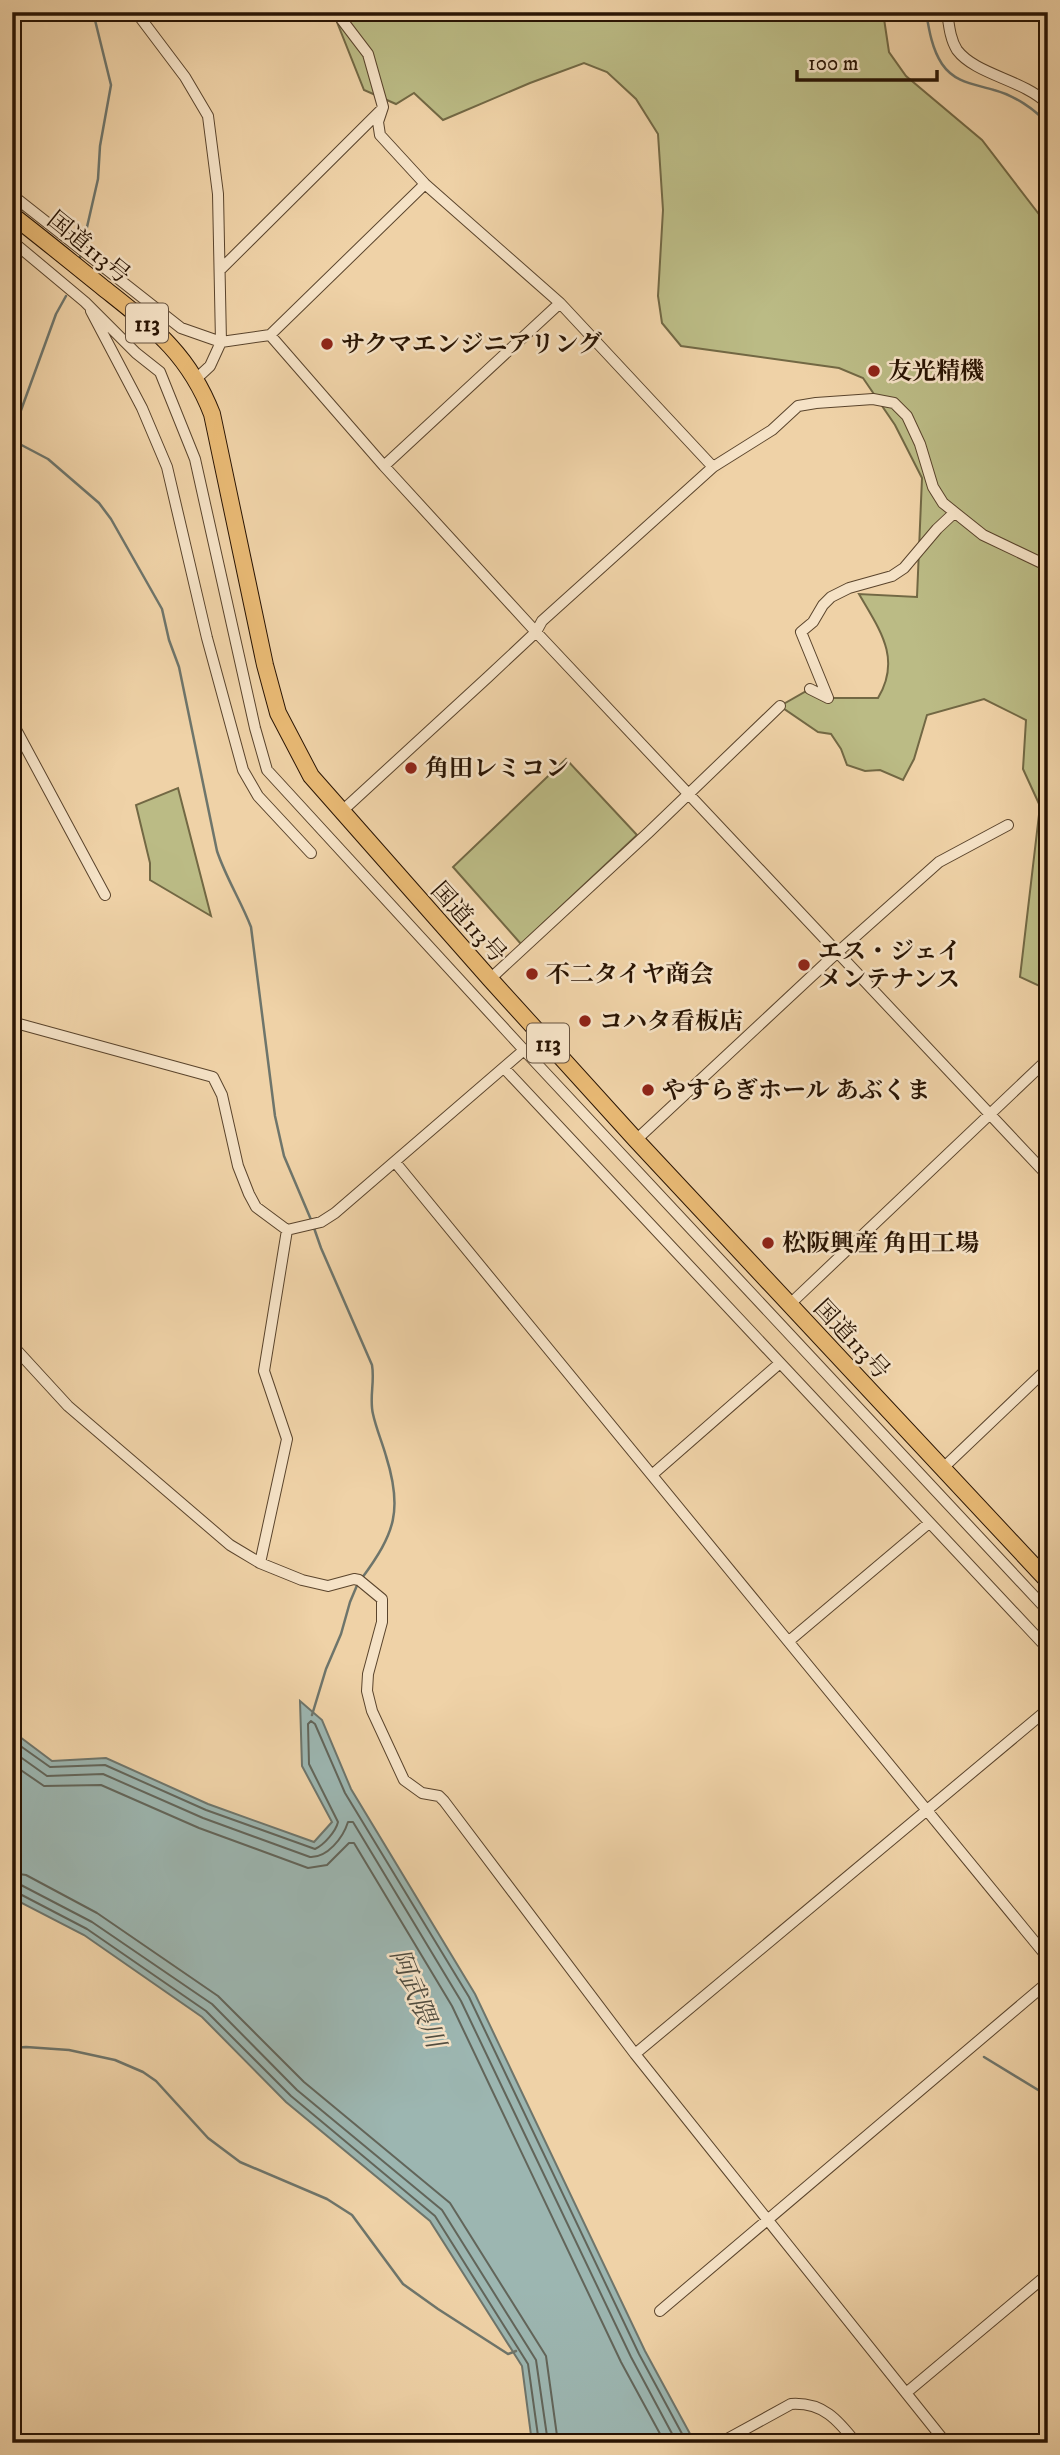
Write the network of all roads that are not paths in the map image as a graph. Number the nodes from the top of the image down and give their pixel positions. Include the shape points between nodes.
1 (136, 12) edge
2 (336, 12) edge
3 (947, 12) edge
4 (1048, 104) edge
5 (383, 107) junction
6 (425, 184) junction
7 (12, 195) edge
8 (12, 215) edge
9 (12, 241) edge
10 (220, 270) junction
11 (85, 302) junction
12 (560, 303) junction
13 (270, 335) junction
14 (221, 342) junction
15 (197, 379) junction
16 (384, 466) junction
17 (713, 467) junction
18 (954, 513) junction
19 (1048, 566) edge
20 (536, 632) junction
21 (810, 689) dead end
22 (780, 706) dead end
23 (12, 722) edge
24 (687, 794) junction
25 (341, 812) junction
26 (1008, 825) dead end
27 (311, 853) dead end
28 (105, 895) dead end
29 (837, 954) junction
30 (489, 979) junction
31 (12, 1022) edge
32 (524, 1050) junction
33 (1048, 1059) edge
34 (504, 1068) junction
35 (990, 1116) junction
36 (636, 1140) junction
37 (395, 1162) junction
38 (1048, 1176) edge
39 (287, 1230) junction
40 (789, 1305) junction
41 (12, 1345) edge
42 (780, 1363) junction
43 (1048, 1368) edge
44 (942, 1469) junction
45 (653, 1474) junction
46 (929, 1522) junction
47 (260, 1563) junction
48 (1048, 1581) edge
49 (1048, 1611) edge
50 (789, 1641) junction
51 (1048, 1649) edge
52 (1048, 1709) edge
53 (927, 1810) junction
54 (1048, 1958) edge
55 (1048, 1982) edge
56 (635, 2054) junction
57 (766, 2219) junction
58 (1048, 2274) edge
59 (660, 2311) dead end
60 (906, 2393) junction
61 (720, 2443) edge
62 (856, 2443) edge
63 (946, 2443) edge

1 - 10 street via 185,76 208,116 218,194
2 - 5 street via 368,54
3 - 4 street via 958,51 979,68 1026,87
5 - 6 street via 380,135
5 - 10 street
6 - 12 street
6 - 13 street
7 - 14 street via 181,328
8 - 15 highway, 国道113号 / 113 via 146,322
9 - 11 street
10 - 14 street
11 - 27 street via 142,408 167,467 243,770 258,796
11 - 32 street via 160,372 191,447 267,770
12 - 16 street
12 - 17 street
13 - 14 street
13 - 16 street
14 - 15 street via 210,366
15 - 25 highway, 国道113号 / 113 via 212,414 278,713 311,776
16 - 20 street
17 - 18 street via 772,430 799,406 873,399 894,403 907,416 933,487
17 - 20 street via 542,621
18 - 19 street via 983,535
18 - 21 street via 904,568 849,588 823,605 801,632 828,698
20 - 24 street
20 - 25 street
22 - 24 street
23 - 28 street
24 - 29 street
24 - 30 street
25 - 30 highway, 国道113号 / 113
26 - 29 street via 939,862
29 - 35 street
29 - 36 street
30 - 36 highway, 国道113号 / 113
31 - 39 street via 213,1077 248,1194 256,1207
32 - 34 street
32 - 49 street
33 - 35 street
34 - 37 street
34 - 42 street
35 - 38 street
35 - 40 street
36 - 40 highway, 国道113号 / 113
37 - 39 street via 321,1222
37 - 45 street
39 - 47 street via 264,1371 287,1439
40 - 44 highway, 国道113号 / 113
41 - 47 street via 68,1406 230,1545
42 - 45 street
42 - 46 street
43 - 44 street
44 - 48 highway, 国道113号 / 113
45 - 50 street
46 - 50 street
46 - 51 street
47 - 56 street via 328,1586 359,1580 382,1600 368,1692 404,1780 444,1801
50 - 53 street
52 - 53 street
53 - 54 street
53 - 56 street
55 - 57 street
56 - 57 street
57 - 59 street
57 - 60 street
58 - 60 street
60 - 63 street
61 - 62 street via 791,2404 813,2405 828,2413

